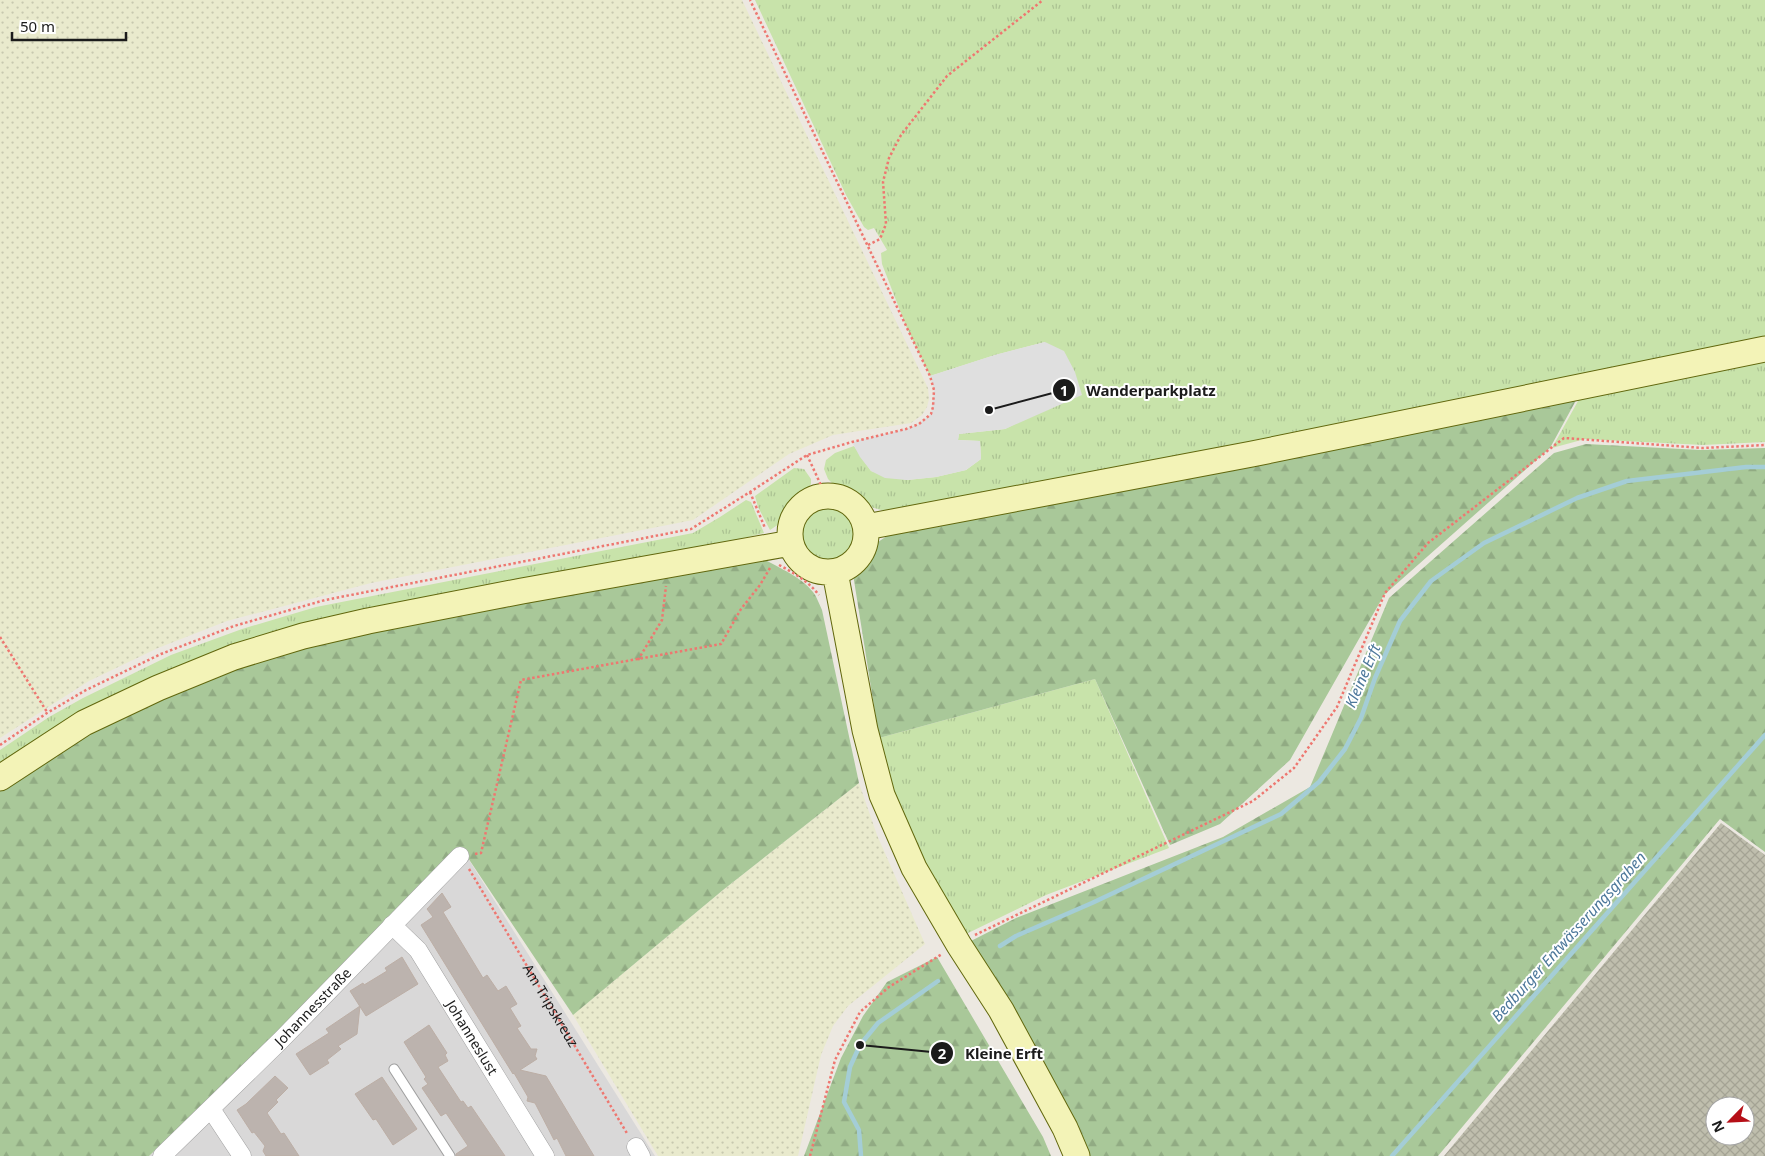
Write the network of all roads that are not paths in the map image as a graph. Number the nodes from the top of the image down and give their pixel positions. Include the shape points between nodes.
1 (1765, 349) edge
2 (866, 527) junction
3 (791, 543) junction
4 (835, 572) junction
5 (0, 778) edge
6 (460, 856) road end
7 (392, 925) junction
8 (394, 1069) dead end
9 (211, 1109) junction
10 (162, 1156) edge
11 (242, 1156) edge
12 (450, 1156) edge
13 (545, 1156) edge
14 (1077, 1156) edge

1 - 2 main road via 1243,456
2 - 3 main road via 853,506 841,498 815,498 794,517 790,529
2 - 4 main road via 865,544 857,560
3 - 4 main road via 805,565 825,573
3 - 5 main road via 522,591 303,636 234,657 158,688 84,723
4 - 14 main road via 865,730 882,795 952,948 1001,1010
6 - 7 street, Johannesstraße
7 - 9 street, Johannesstraße
7 - 13 street, Johanneslust via 418,950
8 - 12 lane
9 - 10 street, Johannesstraße
9 - 11 street

